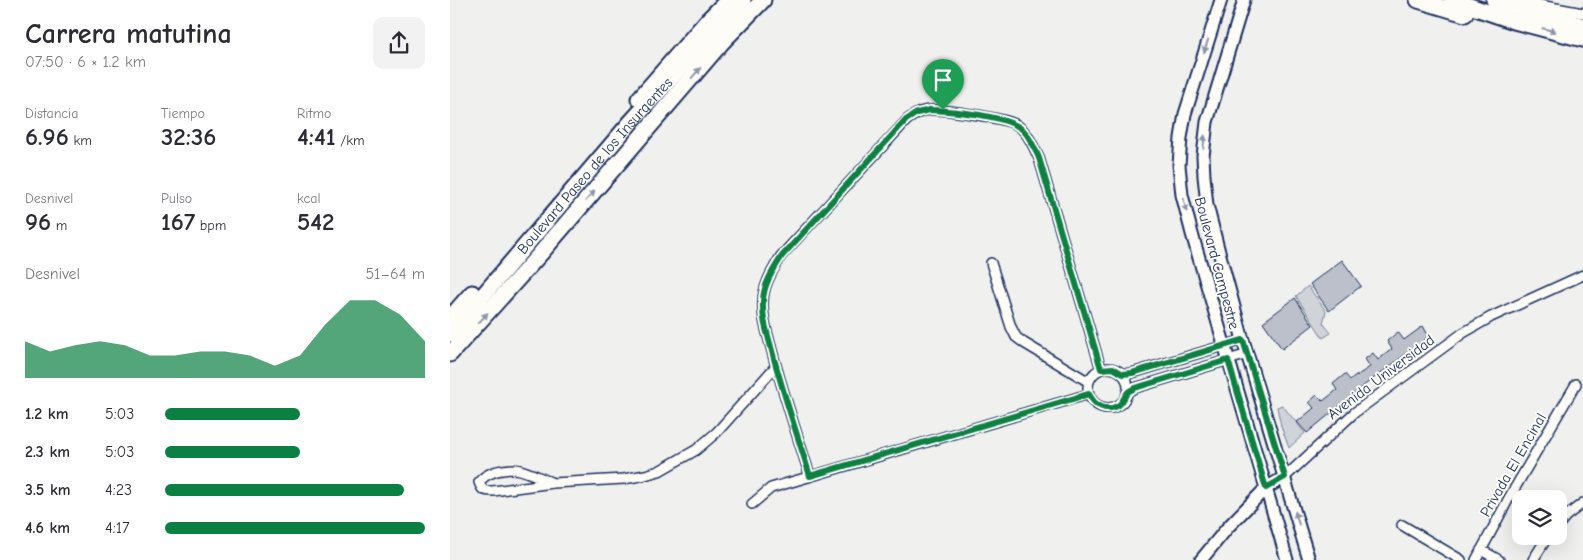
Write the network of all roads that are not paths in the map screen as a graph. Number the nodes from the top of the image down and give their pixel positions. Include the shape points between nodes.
1 (728, 0) edge
2 (743, 0) edge
3 (763, 0) edge
4 (1221, 0) edge
5 (1244, 0) edge
6 (1418, 0) edge
7 (1452, 0) edge
8 (1494, 0) edge
9 (1518, 7) edge
10 (1583, 13) edge
11 (1583, 26) edge
12 (1583, 39) edge
13 (991, 263) dead end
14 (1583, 275) edge
15 (450, 318) edge
16 (450, 334) edge
17 (1243, 340) junction
18 (1224, 346) junction
19 (450, 354) edge
20 (1248, 354) junction
21 (1228, 360) junction
22 (776, 366) junction
23 (1101, 369) junction
24 (1123, 374) junction
25 (1089, 382) junction
26 (1576, 384) dead end
27 (1127, 392) junction
28 (1089, 394) junction
29 (810, 476) junction
30 (1285, 477) junction
31 (553, 483) junction
32 (1266, 488) junction
33 (1583, 503) edge
34 (752, 504) dead end
35 (1567, 515) edge
36 (1402, 525) dead end
37 (1542, 545) edge
38 (1481, 550) junction
39 (1200, 559) edge
40 (1287, 560) edge
41 (1310, 560) edge
42 (1461, 560) edge
43 (1476, 560) edge
44 (1499, 560) edge
45 (1533, 560) edge

1 - 15 main road, Boulevard Paseo de los Insurgentes via 665,68
2 - 16 main road, Boulevard Paseo de los Insurgentes via 631,122
19 -> 3 main road via 722,42
4 -> 18 street, Boulevard Campestre via 1185,114 1179,165 1182,195
17 -> 5 street, Boulevard Campestre via 1207,205 1203,156 1207,122
6 - 9 main road via 1499,21
7 - 9 main road
8 - 9 main road
9 - 10 street via 1545,6
9 - 11 main road
9 -> 12 main road
13 - 25 street via 1016,337
14 - 30 street, Avenida Universidad via 1490,317 1463,333 1354,413
17 - 18 street
17 - 20 street, Boulevard Campestre
18 - 21 street, Boulevard Campestre
18 - 24 street
20 - 21 street
20 - 30 street, Boulevard Campestre
21 - 27 street
21 - 32 street, Boulevard Campestre
22 - 23 street via 763,316 765,288 773,270 782,256 906,120 930,110 1004,120 1024,131 1031,141 1039,158
22 - 29 street
22 - 31 street via 717,432 677,462 645,475
23 - 24 street via 1113,368
23 - 25 street via 1091,376
24 - 27 street
25 - 28 street
26 - 38 street, Privada El Encinal
27 - 28 street via 1124,399 1112,408 1098,405
28 - 29 street
29 - 34 street via 771,488
30 - 32 street, Avenida Universidad
41 -> 30 street, Boulevard Campestre
31 - 31 street via 484,491 479,482 491,472 515,469
32 - 39 street, Avenida Universidad
32 - 40 street, Boulevard Campestre
33 - 35 street
36 - 42 street
37 - 45 street
38 - 43 street, Privada El Encinal
38 - 44 street

